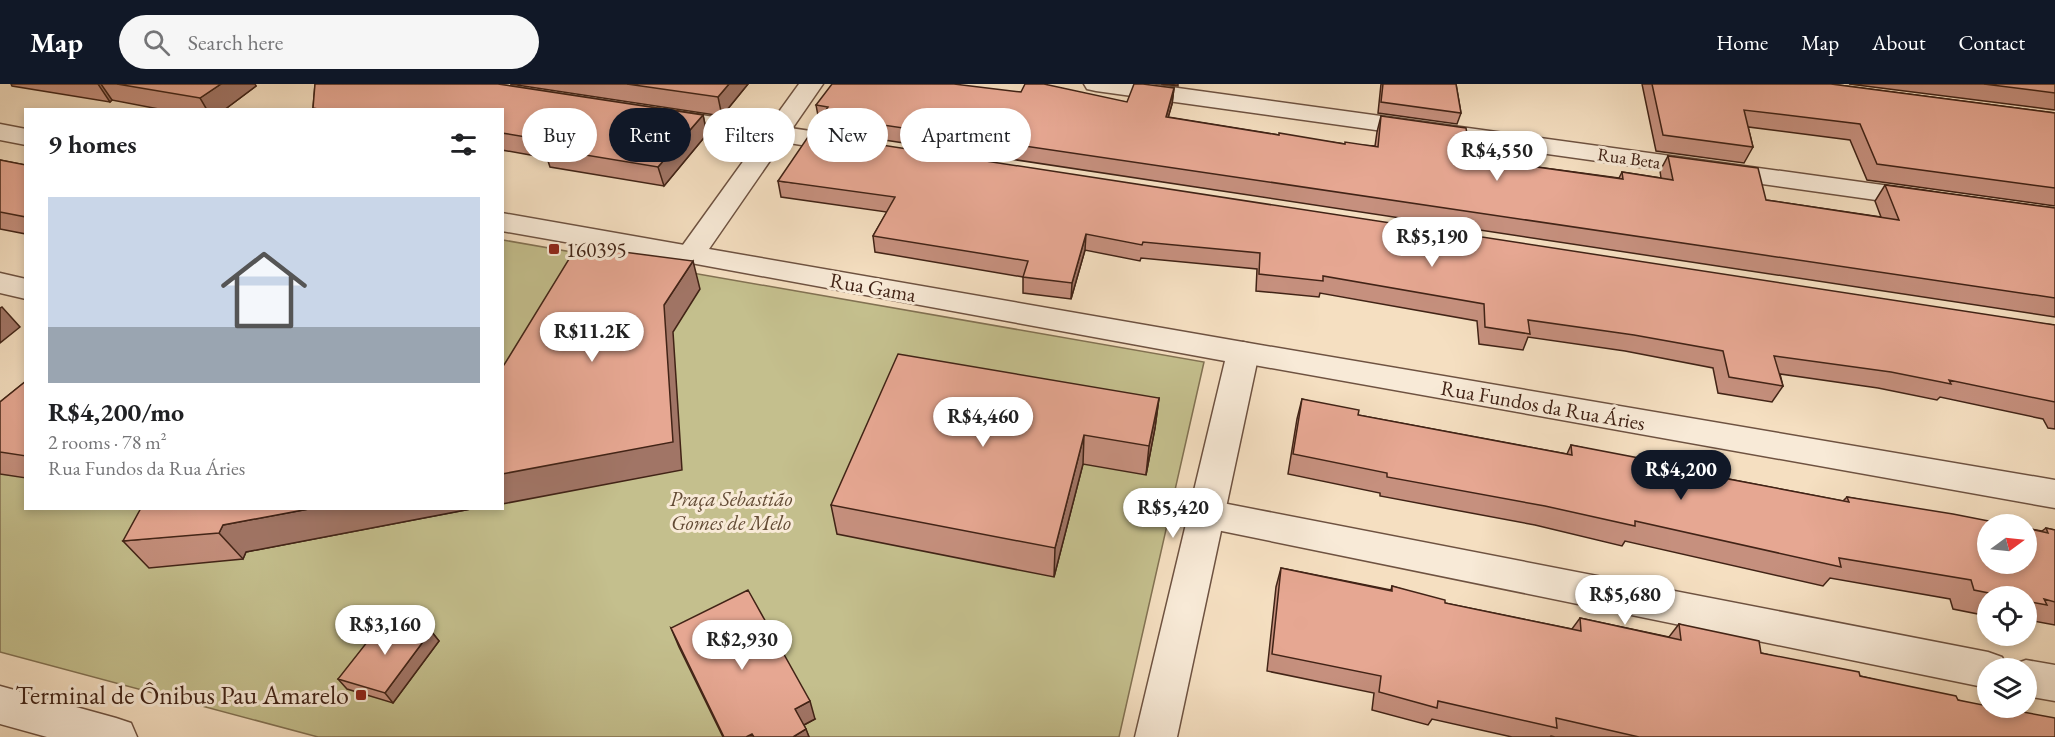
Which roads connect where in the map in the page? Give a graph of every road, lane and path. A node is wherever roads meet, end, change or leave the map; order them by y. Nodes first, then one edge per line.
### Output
1 (812, 84) edge
2 (1096, 84) edge
3 (795, 108) edge
4 (0, 132) edge
5 (24, 137) edge
6 (756, 162) edge
7 (1948, 202) edge
8 (504, 222) edge
9 (690, 255) junction
10 (0, 283) edge
11 (24, 289) edge
12 (1244, 353) junction
13 (2055, 495) edge
14 (1207, 514) junction
15 (1977, 668) edge
16 (2037, 680) edge
17 (2055, 683) edge
18 (0, 705) edge
19 (116, 737) edge
20 (1156, 737) edge

1 - 3 street
2 - 7 street, Rua Beta
4 - 5 street
6 - 9 street
8 - 9 street, Rua Gama
9 - 12 street, Rua Gama
10 - 11 street
12 - 13 street, Rua Fundos da Rua Áries
12 - 14 street
14 - 15 street
14 - 20 street
16 - 17 street
18 - 19 street

